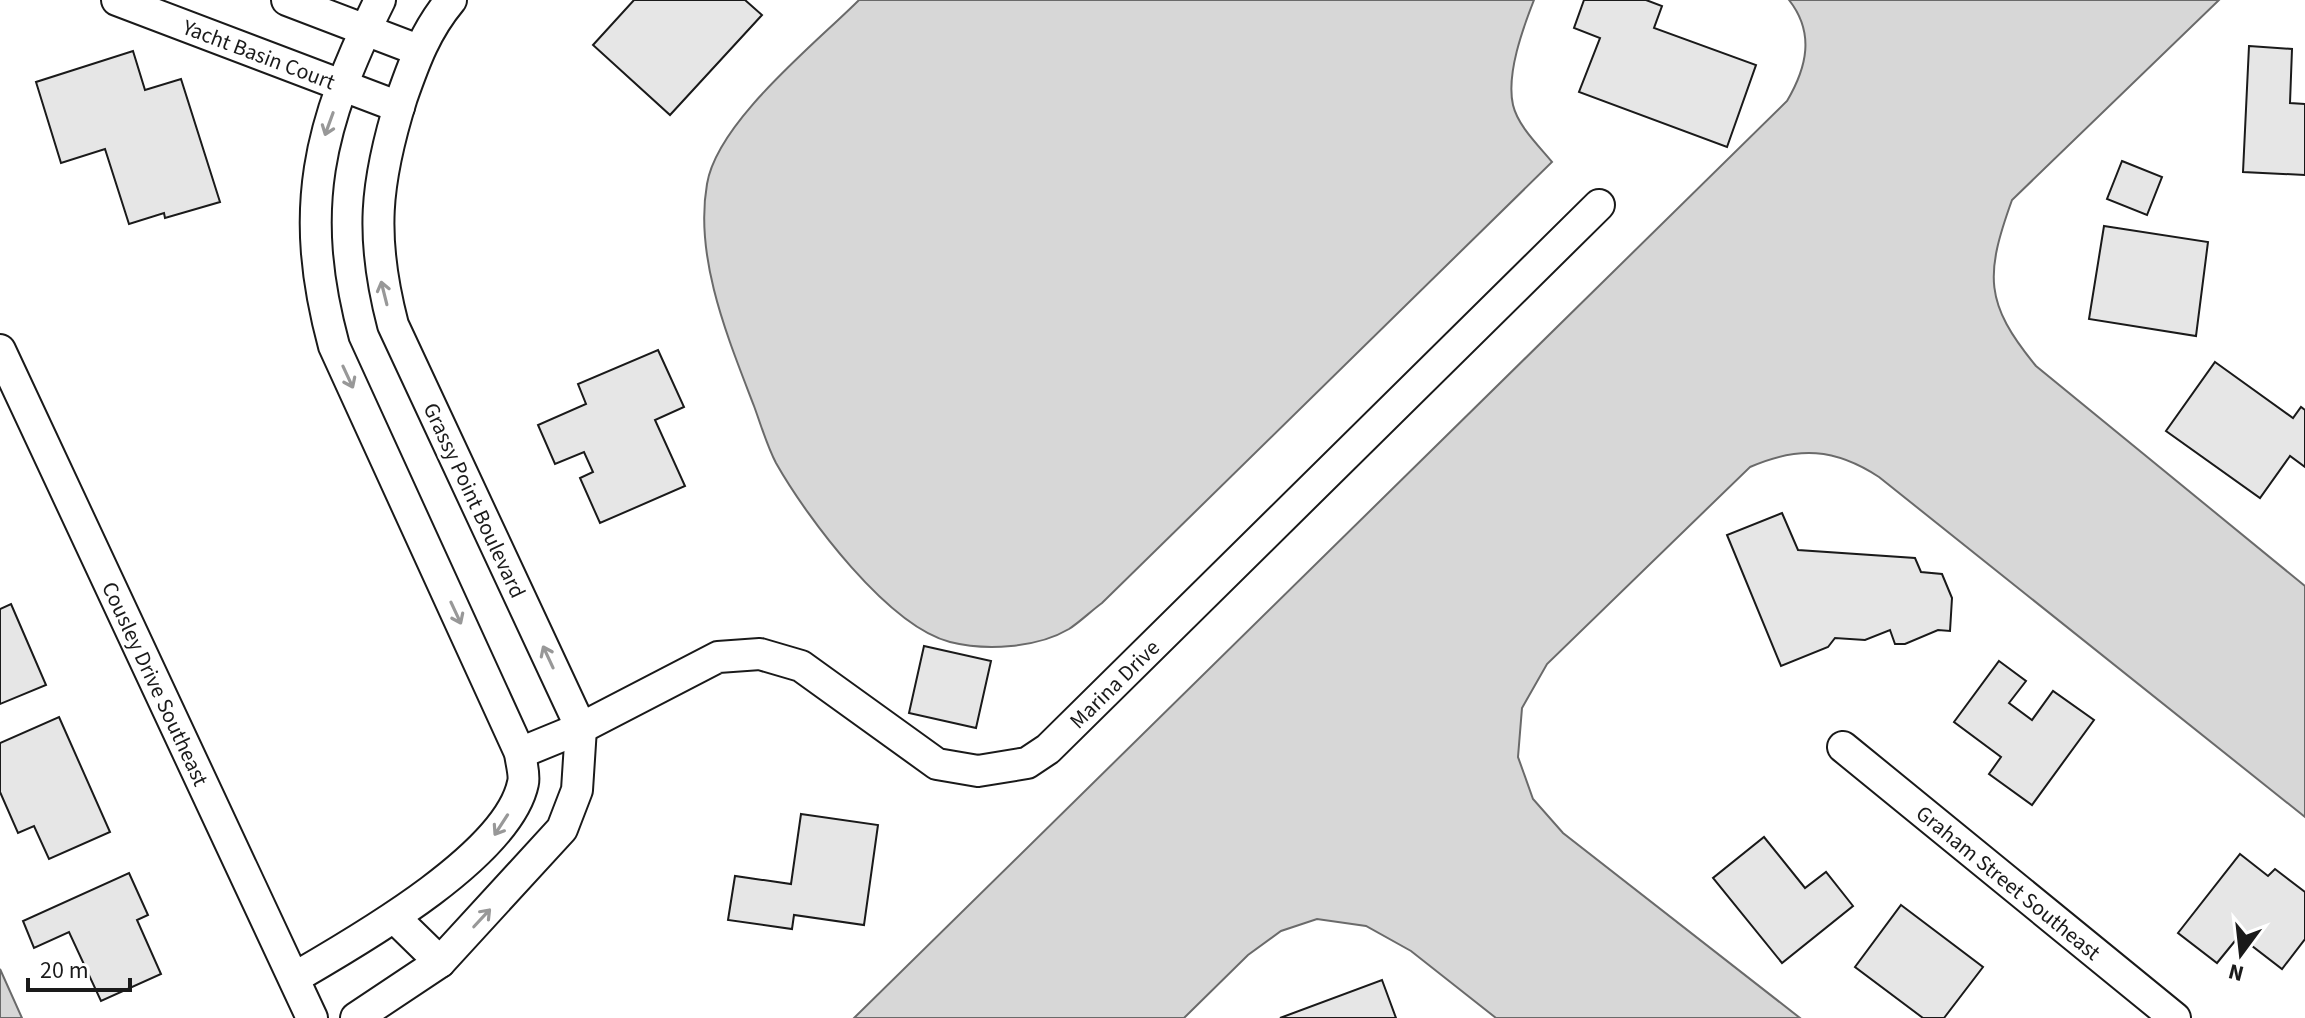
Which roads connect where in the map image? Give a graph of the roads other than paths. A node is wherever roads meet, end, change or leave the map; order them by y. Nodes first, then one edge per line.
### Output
1 (117, 0) edge
2 (287, 0) edge
3 (380, 0) edge
4 (451, 0) edge
5 (365, 30) junction
6 (418, 50) junction
7 (343, 85) junction
8 (399, 107) junction
9 (1599, 205) dead end
10 (0, 350) edge
11 (581, 728) junction
12 (1843, 747) dead end
13 (520, 753) junction
14 (396, 919) junction
15 (440, 962) junction
16 (294, 978) junction
17 (312, 1018) edge
18 (356, 1018) edge
19 (2175, 1018) edge

1 - 7 street, Yacht Basin Court
2 - 5 street
3 - 5 street
4 - 6 street, Grassy Point Boulevard
5 - 6 street
5 - 7 street
6 - 8 street, Grassy Point Boulevard
7 - 8 street, Yacht Basin Court
7 -> 13 street
11 -> 8 street, Grassy Point Boulevard
9 - 11 street, Marina Drive
10 - 16 street, Cousley Drive Southeast
11 - 13 street, Marina Drive
15 -> 11 street, Grassy Point Boulevard
12 - 19 street, Graham Street Southeast
13 -> 14 street
14 - 15 street
14 - 16 street
15 - 18 street, Grassy Point Boulevard
16 - 17 street, Cousley Drive Southeast

